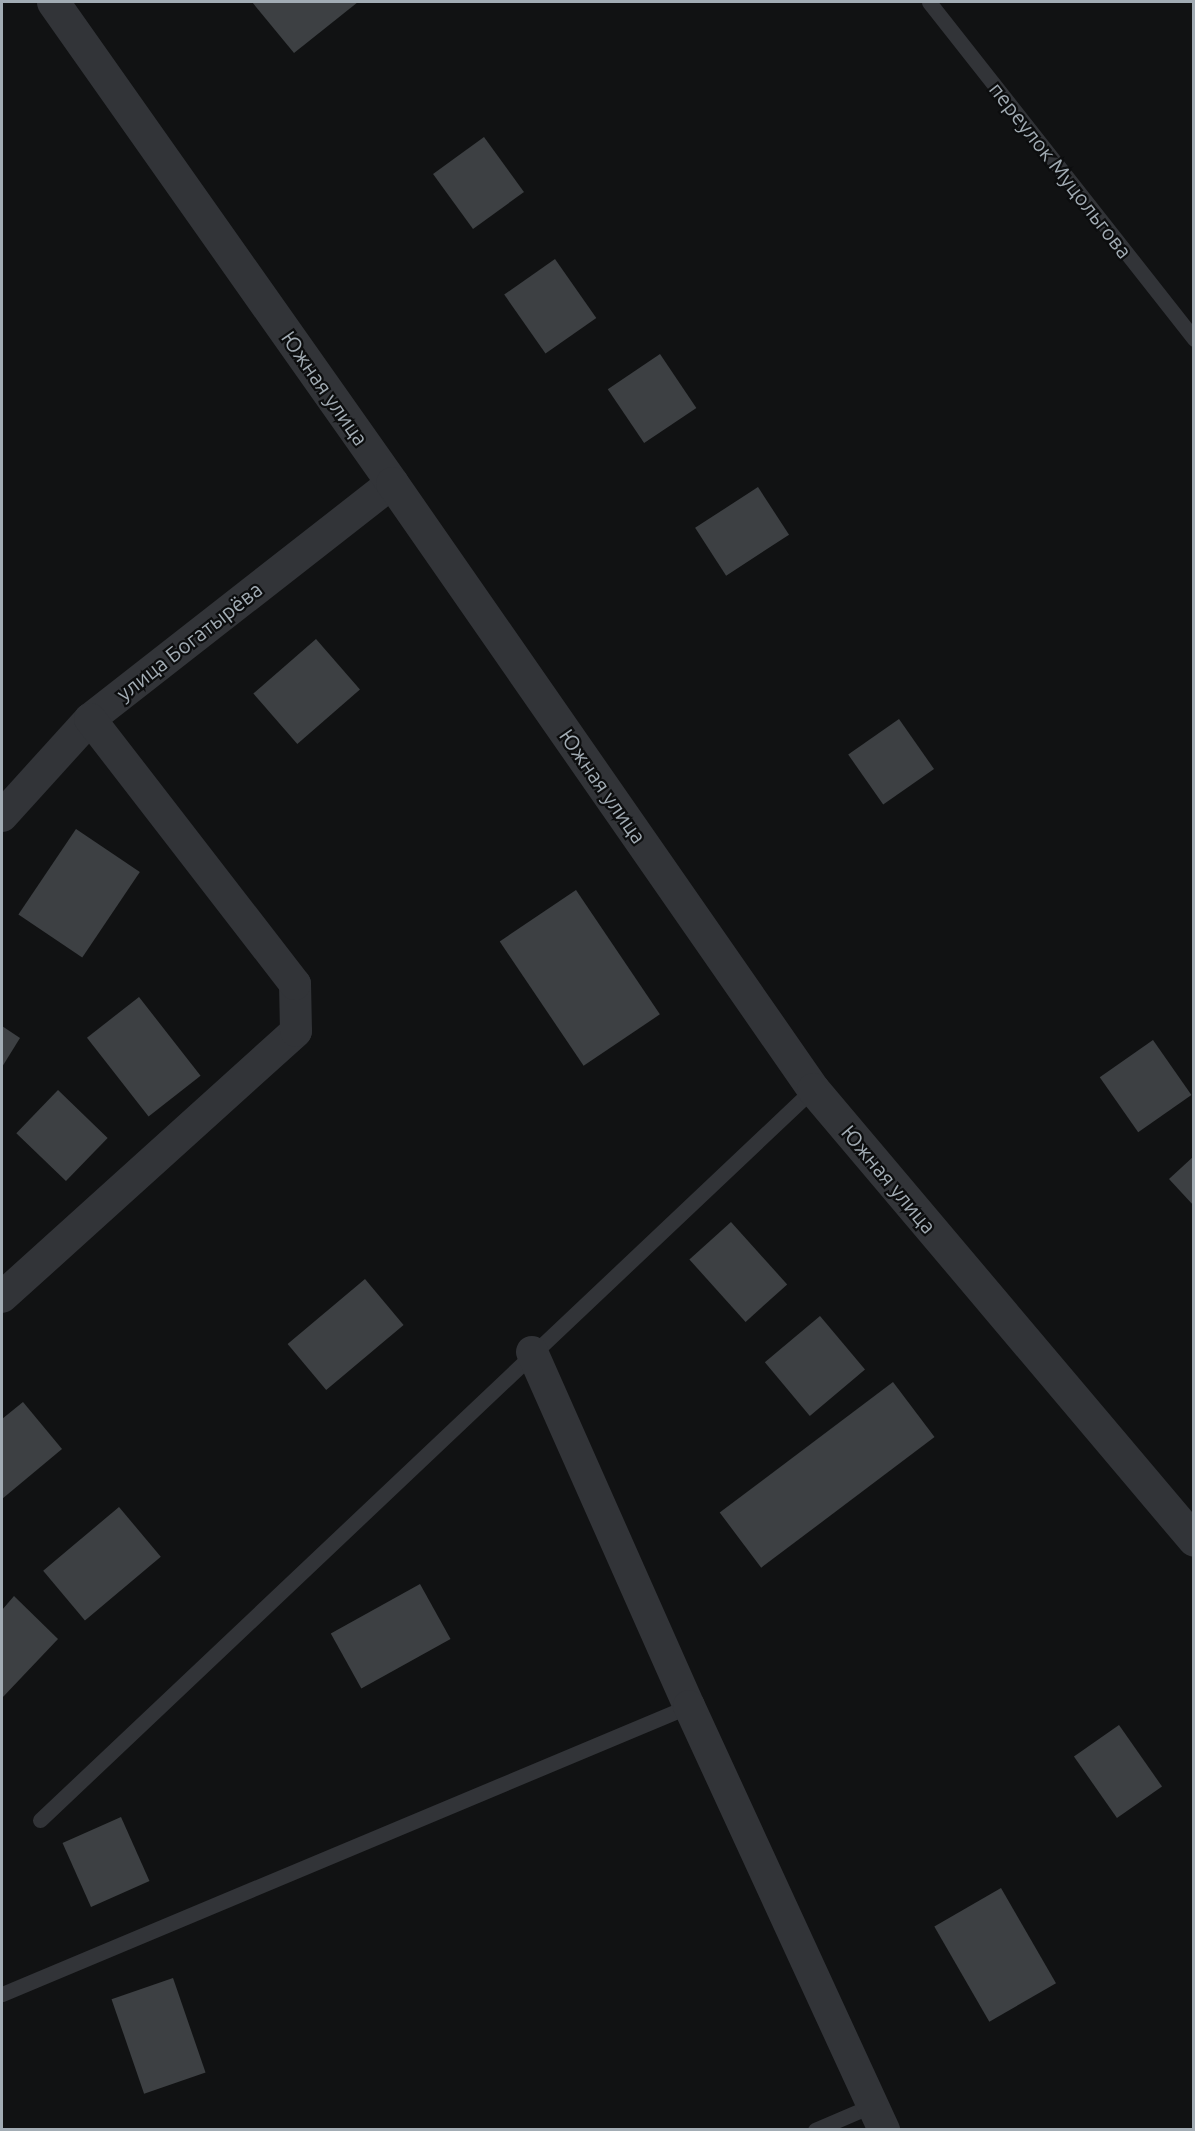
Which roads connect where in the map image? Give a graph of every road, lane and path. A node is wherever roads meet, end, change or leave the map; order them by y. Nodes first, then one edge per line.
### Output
1 (53, 2) edge
2 (929, 2) edge
3 (1194, 339) edge
4 (392, 483) junction
5 (90, 719) junction
6 (2, 816) edge
7 (813, 1089) junction
8 (2, 1297) edge
9 (532, 1352) junction
10 (1194, 1540) edge
11 (689, 1706) junction
12 (40, 1820) dead end
13 (2, 1994) edge
14 (879, 2117) edge
15 (815, 2130) edge

1 - 4 street, Южная улица
2 - 3 lane, переулок Муцольгова
4 - 5 street, улица Богатырёва
4 - 7 street, Южная улица
5 - 6 street, улица Богатырёва
5 - 8 street
7 - 9 lane
7 - 10 street, Южная улица
9 - 11 street
9 - 12 lane
11 - 13 lane
11 - 14 street
14 - 15 lane

